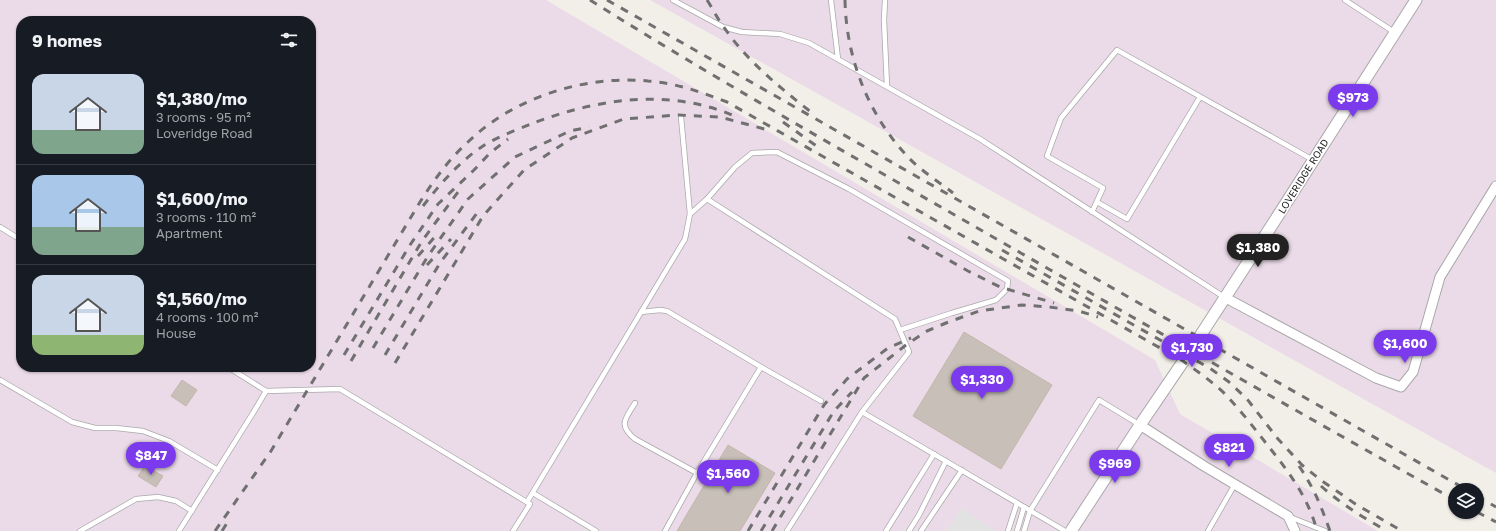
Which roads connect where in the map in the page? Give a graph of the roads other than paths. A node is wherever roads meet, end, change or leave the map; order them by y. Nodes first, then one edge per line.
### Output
1 (673, 0) edge
2 (831, 0) edge
3 (885, 0) edge
4 (1345, 0) edge
5 (1416, 0) edge
6 (1395, 33) junction
7 (838, 59) junction
8 (887, 86) junction
9 (1200, 97) junction
10 (681, 117) dead end
11 (1314, 160) junction
12 (1496, 186) edge
13 (707, 199) junction
14 (1097, 202) junction
15 (1092, 212) junction
16 (690, 214) junction
17 (0, 227) edge
18 (16, 237) edge
19 (1224, 297) junction
20 (641, 312) junction
21 (900, 330) junction
22 (761, 366) junction
23 (236, 372) edge
24 (0, 380) edge
25 (266, 390) junction
26 (821, 401) dead end
27 (635, 403) dead end
28 (862, 412) junction
29 (1140, 424) junction
30 (934, 454) junction
31 (946, 461) junction
32 (218, 470) junction
33 (962, 470) junction
34 (697, 473) junction
35 (1235, 484) junction
36 (533, 493) junction
37 (527, 502) junction
38 (1017, 503) junction
39 (1024, 507) junction
40 (192, 511) junction
41 (1030, 511) junction
42 (1288, 516) junction
43 (80, 531) edge
44 (179, 531) edge
45 (514, 531) edge
46 (596, 531) edge
47 (665, 531) edge
48 (787, 531) edge
49 (886, 531) edge
50 (909, 531) edge
51 (921, 531) edge
52 (1008, 531) edge
53 (1017, 531) edge
54 (1024, 531) edge
55 (1065, 531) edge
56 (1071, 531) edge
57 (1208, 531) edge
58 (1295, 531) edge
59 (1326, 531) edge

1 - 7 lane
2 - 7 lane
3 - 8 lane
4 - 6 lane
5 - 6 street, LOVERIDGE ROAD
6 - 11 street, LOVERIDGE ROAD
7 - 8 lane
8 - 15 lane
9 - 11 lane
9 - 14 lane
9 - 14 lane
10 - 16 lane
11 - 19 street, LOVERIDGE ROAD
12 - 19 street
13 - 16 lane
13 - 21 lane
13 - 21 lane
14 - 15 lane
15 - 19 lane
16 - 20 lane
17 - 18 lane
19 - 29 street, LOVERIDGE ROAD
20 - 22 lane
20 - 36 lane
21 - 28 lane
22 - 26 lane
22 - 34 lane
23 - 25 lane
24 - 32 lane
25 - 32 lane
25 - 37 lane
27 - 34 lane
28 - 30 lane
28 - 48 lane
29 - 35 street
29 - 41 lane
29 - 56 street, LOVERIDGE ROAD
30 - 31 lane
30 - 49 lane
31 - 33 lane
31 - 50 lane
32 - 40 lane
33 - 38 lane
33 - 51 lane
34 - 47 lane
35 - 42 street
35 - 57 lane
36 - 37 lane
36 - 46 lane
37 - 45 lane
38 - 39 lane
38 - 52 lane
39 - 41 lane
39 - 53 lane
40 - 43 lane
40 - 44 lane
41 - 54 lane
41 - 55 lane
42 - 58 street
42 - 59 lane

